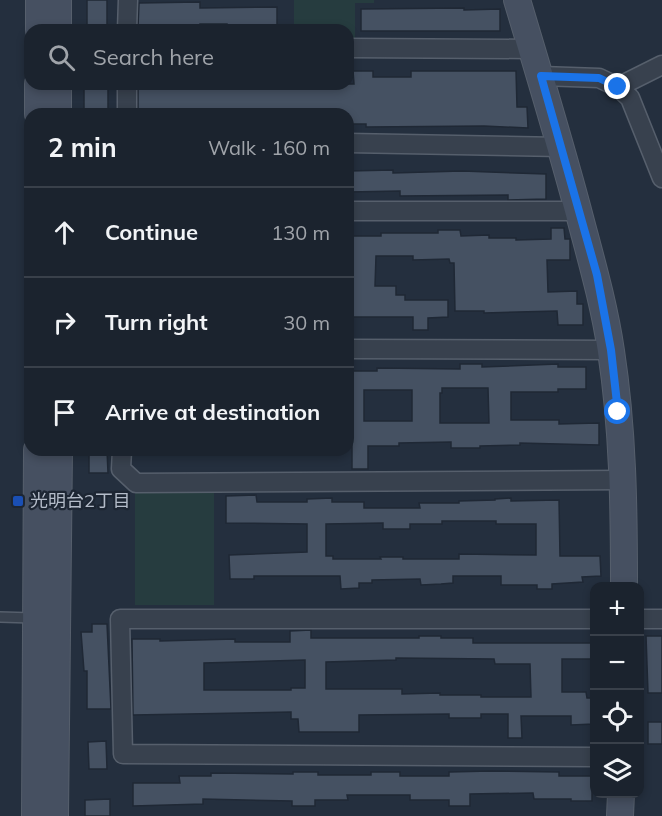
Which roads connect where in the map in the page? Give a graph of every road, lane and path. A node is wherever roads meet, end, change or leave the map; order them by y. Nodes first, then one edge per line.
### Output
1 (39, 0) edge
2 (58, 0) edge
3 (128, 0) edge
4 (518, 0) edge
5 (39, 24) edge
6 (58, 24) edge
7 (127, 24) edge
8 (354, 48) edge
9 (532, 49) junction
10 (662, 65) edge
11 (541, 76) junction
12 (618, 87) junction
13 (38, 90) edge
14 (58, 90) edge
15 (127, 90) edge
16 (38, 108) edge
17 (58, 108) edge
18 (127, 108) edge
19 (354, 143) edge
20 (562, 147) junction
21 (662, 178) edge
22 (354, 211) edge
23 (578, 211) junction
24 (354, 349) edge
25 (611, 350) junction
26 (37, 456) edge
27 (59, 456) edge
28 (122, 456) edge
29 (623, 480) junction
30 (624, 582) edge
31 (0, 616) edge
32 (36, 618) junction
33 (590, 619) edge
34 (644, 619) edge
35 (662, 619) edge
36 (590, 757) edge
37 (621, 798) edge
38 (35, 816) edge
39 (55, 816) edge
40 (620, 816) edge

1 - 5 street
2 - 6 street
3 - 7 street
4 - 9 street
8 - 9 street
9 - 11 street
10 - 12 street
11 - 12 street
11 - 20 street
12 - 21 street
13 - 16 street
14 - 17 street
15 - 18 street
19 - 20 street
20 - 23 street
22 - 23 street
23 - 25 street
24 - 25 street
25 - 29 street
26 - 32 street
27 - 39 street
28 - 29 street
29 - 30 street
31 - 32 lane
32 - 38 street
33 - 36 street
34 - 35 street
37 - 40 street

